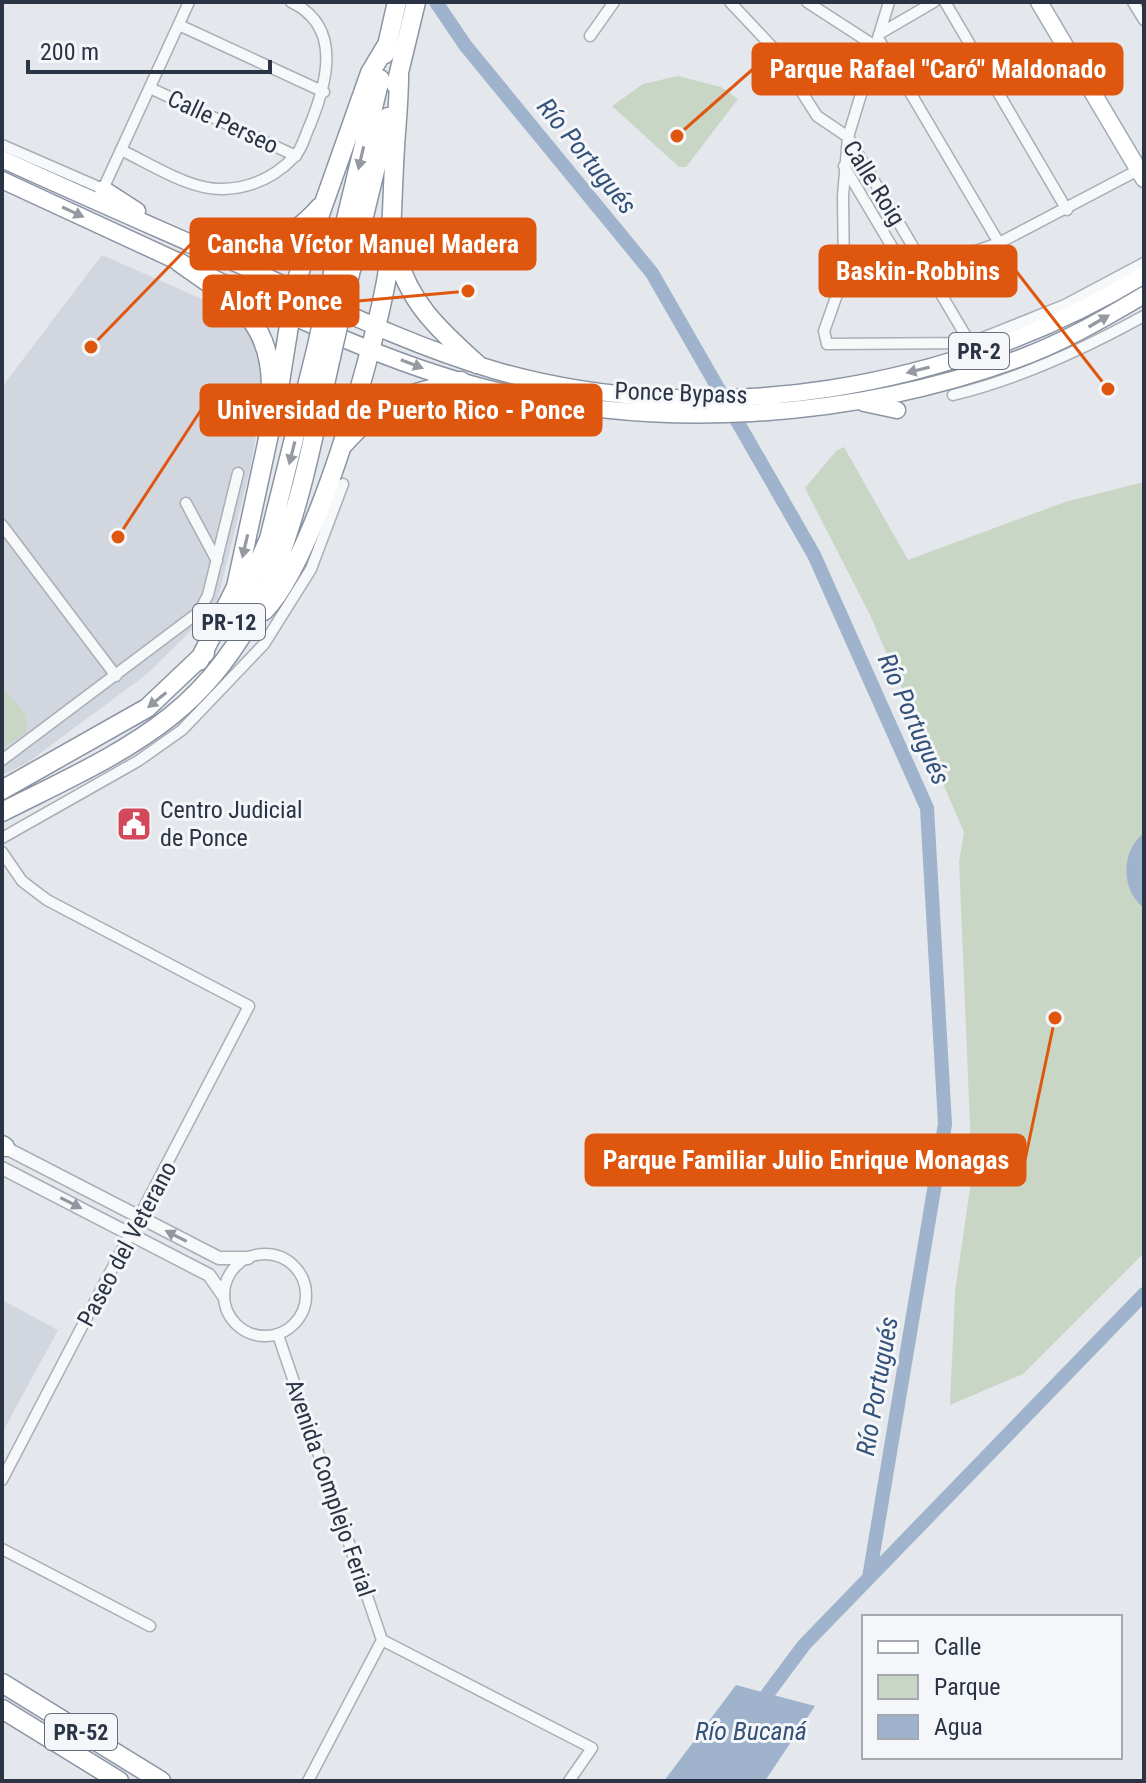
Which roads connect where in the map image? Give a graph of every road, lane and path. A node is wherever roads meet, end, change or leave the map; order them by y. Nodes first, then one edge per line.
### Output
1 (189, 2) edge
2 (291, 2) edge
3 (397, 2) edge
4 (416, 2) edge
5 (614, 2) edge
6 (730, 2) edge
7 (807, 2) edge
8 (829, 2) edge
9 (889, 2) edge
10 (934, 2) edge
11 (945, 2) edge
12 (1039, 2) edge
13 (1133, 2) edge
14 (821, 13) junction
15 (1144, 20) edge
16 (179, 25) junction
17 (590, 36) dead end
18 (878, 39) junction
19 (375, 78) junction
20 (150, 88) junction
21 (324, 92) junction
22 (396, 100) junction
23 (848, 137) junction
24 (2, 145) edge
25 (121, 150) junction
26 (296, 156) junction
27 (2, 159) edge
28 (844, 166) junction
29 (1142, 172) edge
30 (2, 180) edge
31 (103, 189) junction
32 (327, 198) junction
33 (1067, 210) junction
34 (391, 222) junction
35 (156, 228) junction
36 (999, 243) junction
37 (191, 244) junction
38 (179, 262) junction
39 (1144, 263) edge
40 (904, 267) dead end
41 (927, 268) junction
42 (341, 275) junction
43 (1144, 275) edge
44 (295, 290) junction
45 (1144, 295) edge
46 (291, 314) junction
47 (1144, 316) edge
48 (375, 328) junction
49 (970, 343) junction
50 (1065, 347) junction
51 (369, 348) junction
52 (324, 354) junction
53 (477, 364) junction
54 (461, 381) junction
55 (953, 395) dead end
56 (854, 401) junction
57 (897, 410) dead end
58 (269, 437) junction
59 (338, 450) junction
60 (238, 473) dead end
61 (343, 484) dead end
62 (186, 503) dead end
63 (2, 525) edge
64 (217, 561) junction
65 (246, 629) junction
66 (199, 661) junction
67 (116, 676) junction
68 (2, 760) edge
69 (69, 778) junction
70 (2, 790) edge
71 (2, 812) edge
72 (2, 826) edge
73 (2, 838) edge
74 (2, 852) edge
75 (3, 1146) edge
76 (2, 1168) edge
77 (141, 1218) junction
78 (132, 1235) junction
79 (248, 1258) junction
80 (223, 1295) junction
81 (278, 1335) junction
82 (2, 1480) edge
83 (2, 1549) edge
84 (150, 1626) dead end
85 (382, 1640) junction
86 (2, 1683) edge
87 (2, 1709) edge
88 (119, 1781) edge
89 (161, 1781) edge
90 (308, 1781) edge
91 (569, 1781) edge

1 - 16 street
2 - 21 street
3 - 19 highway
4 - 22 highway
5 - 17 street
6 - 23 street, Calle Roig
7 - 14 street
8 - 14 street
9 - 18 street
10 - 18 street
11 - 33 street
12 - 29 main road
13 - 15 street
14 - 18 street
16 - 20 street
16 - 21 street
18 - 23 street
18 - 36 street
19 - 32 highway
19 -> 42 highway, PR-12
20 - 25 street
20 - 26 street, Calle Perseo
21 - 26 street
22 - 34 highway
22 - 42 highway, PR-12
23 - 28 street
23 - 41 street, Calle Roig
24 - 31 street
25 - 26 street
25 - 31 street
27 - 35 main road, Ponce Bypass / PR-2
28 - 40 street
28 - 49 street
29 - 33 street
30 -> 38 main road, Ponce Bypass / PR-2
31 - 35 main road
32 - 37 highway
32 - 44 highway
33 - 36 street
34 - 48 highway
34 - 53 highway
35 - 37 main road, Ponce Bypass / PR-2
36 - 41 street
37 - 44 main road, Ponce Bypass / PR-2
38 - 46 main road, Ponce Bypass / PR-2
38 - 58 highway
39 - 49 street
41 - 49 street, Calle Roig
42 - 52 highway, PR-12, bridge
43 -> 53 main road, Ponce Bypass / PR-2
44 - 46 highway
44 - 48 main road, Ponce Bypass / PR-2
50 -> 45 main road, Ponce Bypass / PR-2
46 - 51 main road, Ponce Bypass / PR-2
46 - 58 highway
47 - 50 street
48 - 51 highway
48 - 53 main road, Ponce Bypass / PR-2
50 - 55 street
50 - 56 main road, Ponce Bypass / PR-2
51 -> 54 main road, Ponce Bypass / PR-2
51 - 59 highway
52 - 65 highway, PR-12
52 -> 66 highway, PR-12
54 - 56 main road, Ponce Bypass / PR-2
54 - 59 highway
56 - 57 main road
58 -> 66 highway
59 - 65 highway
60 - 64 street
61 - 73 street
62 - 64 street
63 - 67 street
64 - 67 street
65 - 69 highway, PR-12
66 -> 70 highway, PR-12
67 - 68 street
69 - 71 highway, PR-12
69 - 72 highway
74 - 77 street, Paseo del Veterano
75 - 77 street
76 -> 78 street
77 - 78 street, Paseo del Veterano
79 -> 77 street
78 - 80 street
78 - 82 street, Paseo del Veterano
79 - 80 street
79 - 81 street
80 - 81 street
81 - 85 street, Avenida Complejo Ferial
83 - 84 street
85 - 90 street
85 - 91 street
86 - 89 highway, PR-52
87 - 88 highway, PR-52

